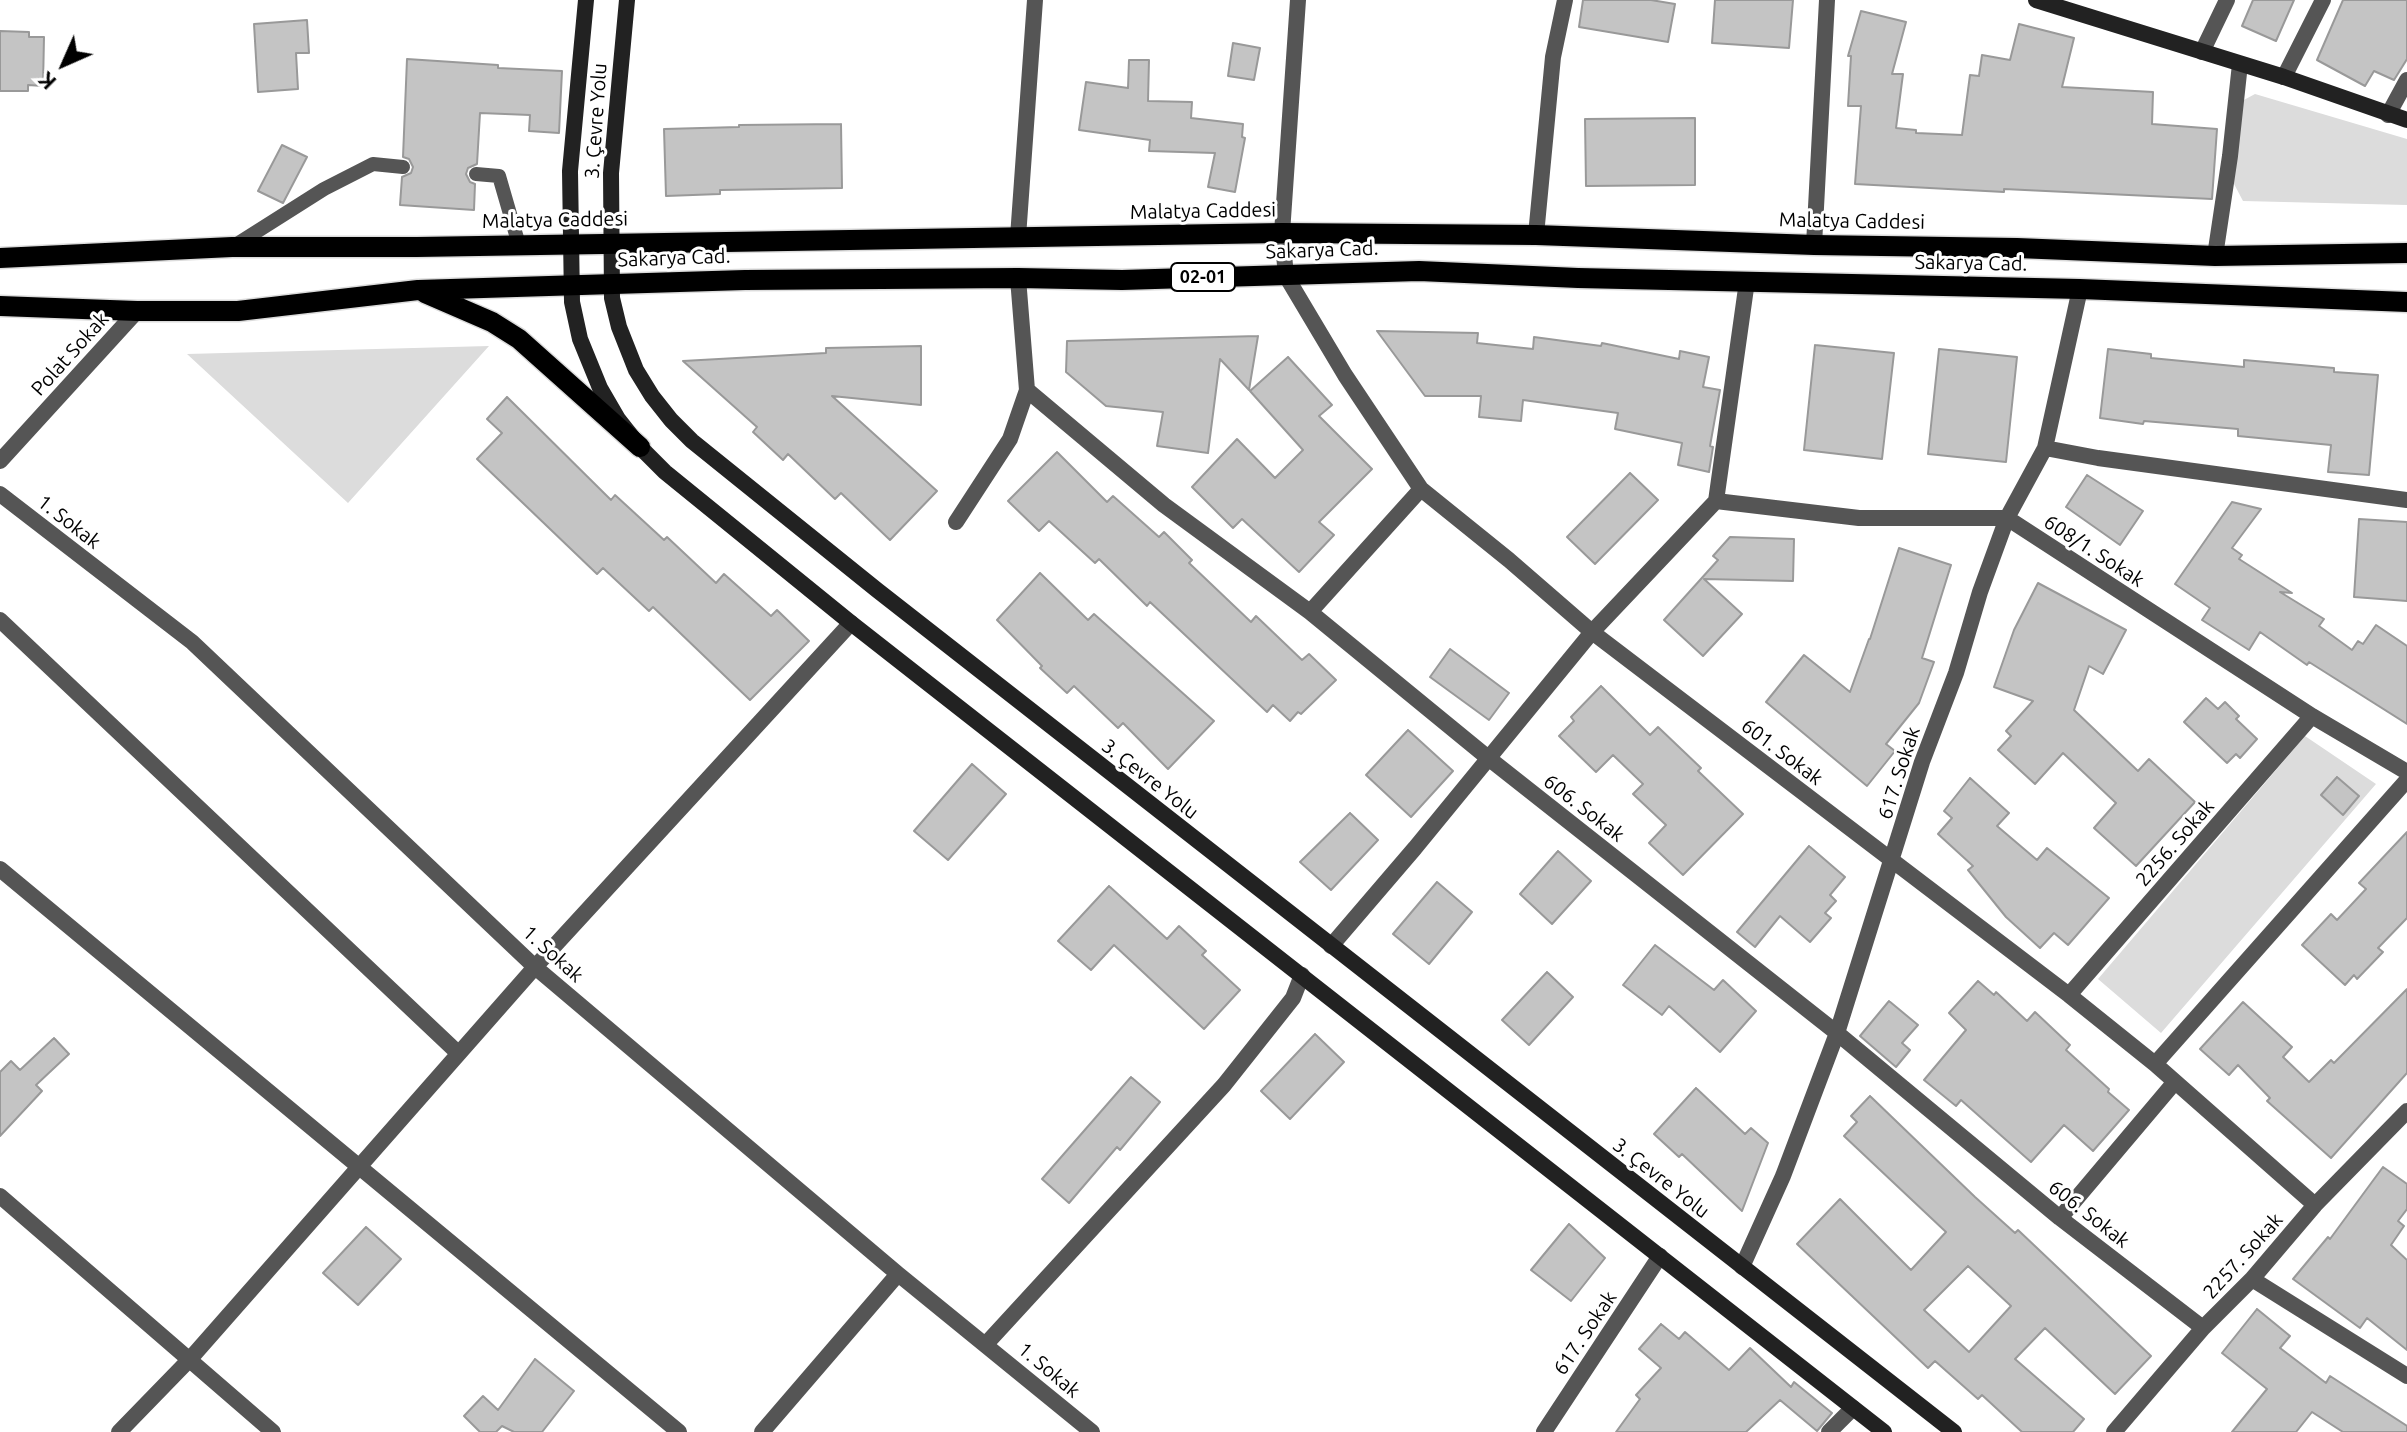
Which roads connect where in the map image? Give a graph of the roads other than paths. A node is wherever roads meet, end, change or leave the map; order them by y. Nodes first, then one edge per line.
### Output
1 (586, 0) edge
2 (627, 0) edge
3 (1035, 0) edge
4 (1298, 0) edge
5 (1565, 0) edge
6 (1827, 0) edge
7 (2036, 0) edge
8 (2227, 0) edge
9 (2323, 0) edge
10 (2202, 52) junction
11 (2240, 64) junction
12 (2284, 77) junction
13 (2407, 80) edge
14 (2388, 115) junction
15 (2407, 120) edge
16 (403, 167) dead end
17 (476, 174) dead end
18 (1282, 233) junction
19 (1536, 235) junction
20 (1018, 237) junction
21 (612, 243) junction
22 (571, 244) junction
23 (519, 245) junction
24 (1814, 245) junction
25 (232, 247) junction
26 (2407, 253) edge
27 (2215, 256) junction
28 (0, 258) edge
29 (1286, 276) junction
30 (1018, 278) junction
31 (1747, 281) junction
32 (612, 284) junction
33 (572, 285) junction
34 (2080, 289) junction
35 (418, 290) junction
36 (2407, 302) edge
37 (0, 306) edge
38 (137, 311) junction
39 (1027, 390) junction
40 (640, 447) junction
41 (2045, 448) junction
42 (0, 461) edge
43 (1421, 489) junction
44 (0, 494) edge
45 (2407, 500) edge
46 (1716, 501) junction
47 (2007, 518) junction
48 (956, 522) dead end
49 (1310, 612) junction
50 (0, 620) edge
51 (851, 623) junction
52 (1592, 632) junction
53 (2312, 716) junction
54 (1487, 757) junction
55 (2407, 772) edge
56 (2407, 780) edge
57 (1892, 862) junction
58 (0, 869) edge
59 (1331, 946) junction
60 (535, 967) junction
61 (1302, 975) junction
62 (2069, 995) junction
63 (1837, 1033) junction
64 (458, 1053) junction
65 (2155, 1064) junction
66 (2174, 1083) junction
67 (2405, 1117) edge
68 (358, 1166) junction
69 (0, 1196) edge
70 (2315, 1205) junction
71 (2060, 1218) junction
72 (1660, 1256) junction
73 (1742, 1267) junction
74 (898, 1274) junction
75 (2252, 1279) junction
76 (2203, 1328) junction
77 (986, 1344) junction
78 (190, 1359) junction
79 (2407, 1376) edge
80 (1853, 1408) junction
81 (119, 1432) edge
82 (273, 1432) edge
83 (679, 1432) edge
84 (762, 1432) edge
85 (1092, 1432) edge
86 (1544, 1432) edge
87 (1829, 1432) edge
88 (1884, 1432) edge
89 (1954, 1432) edge
90 (2114, 1432) edge

1 - 22 main road, 3. Çevre Yolu
2 - 21 main road, 3. Çevre Yolu
3 - 20 street
4 - 18 street
5 - 19 street
6 - 24 street
7 - 10 main road
8 - 10 street
9 - 12 street
10 - 11 main road
11 - 12 main road
11 - 27 street
12 - 14 main road
13 - 14 street
14 - 15 main road
16 - 25 lane
17 - 23 lane
18 - 19 main road, Malatya Caddesi
18 - 20 main road, Malatya Caddesi
18 - 29 street
19 - 24 main road, Malatya Caddesi
20 - 21 main road, Malatya Caddesi
21 - 22 main road, Malatya Caddesi
21 - 32 main road, 3. Çevre Yolu
22 - 23 main road, Malatya Caddesi
22 - 33 main road, 3. Çevre Yolu
23 - 25 main road, Malatya Caddesi
24 - 27 main road, Malatya Caddesi
25 - 28 main road, Malatya Caddesi
26 - 27 main road, Malatya Caddesi
29 - 30 main road, Sakarya Cad. / 02-01
29 - 31 main road, Sakarya Cad. / 02-01
29 - 43 street, 601. Sokak
30 - 32 main road, Sakarya Cad. / 02-01
30 - 39 street
31 - 34 main road, Sakarya Cad. / 02-01
31 - 46 street
32 - 33 main road, Sakarya Cad. / 02-01
32 - 59 main road, 3. Çevre Yolu
33 - 35 main road, Sakarya Cad. / 02-01
33 - 40 main road, 3. Çevre Yolu
34 - 36 main road, Sakarya Cad. / 02-01
34 - 41 street, 617. Sokak
35 - 38 main road, Sakarya Cad. / 02-01
35 - 40 main road
37 - 38 main road, Sakarya Cad. / 02-01
38 - 42 street, Polat Sokak
39 - 48 street
39 - 49 street, 606. Sokak
40 - 51 main road, 3. Çevre Yolu
41 - 45 street
41 - 47 street, 617. Sokak
43 - 49 street
43 - 52 street, 601. Sokak
44 - 60 street, 1. Sokak
46 - 47 street
46 - 52 street
47 - 53 street, 608/1. Sokak
47 - 57 street, 617. Sokak
49 - 54 street, 606. Sokak
50 - 64 street
51 - 60 street
51 - 61 main road, 3. Çevre Yolu
52 - 54 street
52 - 57 street, 601. Sokak
53 - 55 street, 608/1. Sokak
53 - 62 street, 2256. Sokak
54 - 59 street
54 - 63 street, 606. Sokak
56 - 65 street
57 - 62 street, 601. Sokak
57 - 63 street, 617. Sokak
58 - 68 street
59 - 73 main road, 3. Çevre Yolu
60 - 64 street
60 - 74 street, 1. Sokak
61 - 72 main road, 3. Çevre Yolu
61 - 77 street
62 - 65 street, 601. Sokak
63 - 71 street, 606. Sokak
63 - 73 street, 617. Sokak
64 - 68 street
65 - 66 street, 601. Sokak
66 - 70 street, 601. Sokak
66 - 71 street
67 - 70 street, 2257. Sokak
68 - 78 street
68 - 83 street
69 - 78 street
70 - 75 street, 2257. Sokak
71 - 76 street, 606. Sokak
72 - 80 main road, 3. Çevre Yolu
72 - 86 street, 617. Sokak
73 - 89 main road, 3. Çevre Yolu
74 - 77 street, 1. Sokak
74 - 84 street
75 - 76 street, 2257. Sokak
75 - 79 street
76 - 90 street, 2257. Sokak
77 - 85 street, 1. Sokak
78 - 81 street
78 - 82 street
80 - 87 street
80 - 88 main road, 3. Çevre Yolu

